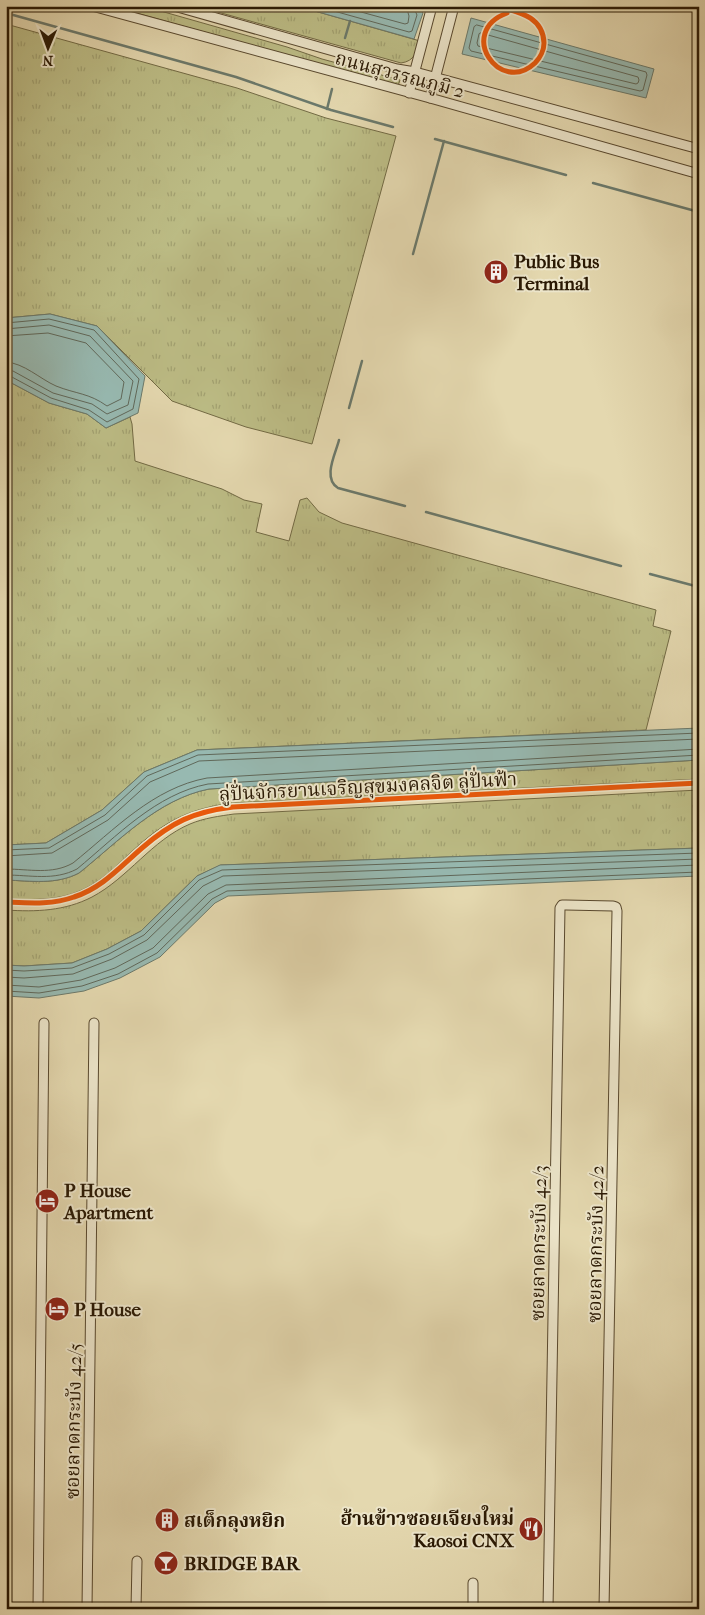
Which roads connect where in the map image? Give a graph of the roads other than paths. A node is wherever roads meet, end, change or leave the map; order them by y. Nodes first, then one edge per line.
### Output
1 (92, 6) edge
2 (174, 6) edge
3 (432, 6) edge
4 (454, 6) edge
5 (414, 72) junction
6 (436, 78) junction
7 (409, 93) junction
8 (430, 98) junction
9 (699, 149) edge
10 (699, 174) edge
11 (590, 906) joint
12 (44, 1023) dead end
13 (94, 1023) dead end
14 (137, 1561) dead end
15 (473, 1583) dead end
16 (38, 1609) edge
17 (87, 1609) edge
18 (136, 1609) edge
19 (473, 1609) edge
20 (548, 1609) edge
21 (604, 1609) edge

1 - 7 street, ถนนสุวรรณภูมิ 2
2 - 5 street, ถนนสุวรรณภูมิ 2
3 - 5 street
4 - 6 street
5 - 6 street, ถนนสุวรรณภูมิ 2
5 - 7 street
6 - 8 street
6 - 9 street, ถนนสุวรรณภูมิ 2
7 - 8 street, ถนนสุวรรณภูมิ 2
8 - 10 street, ถนนสุวรรณภูมิ 2
11 - 20 street, ซอยลาดกระบัง 42/3
11 - 21 street, ซอยลาดกระบัง 42/2
12 - 16 street
13 - 17 street, ซอยลาดกระบัง 42/5
14 - 18 street
15 - 19 street

